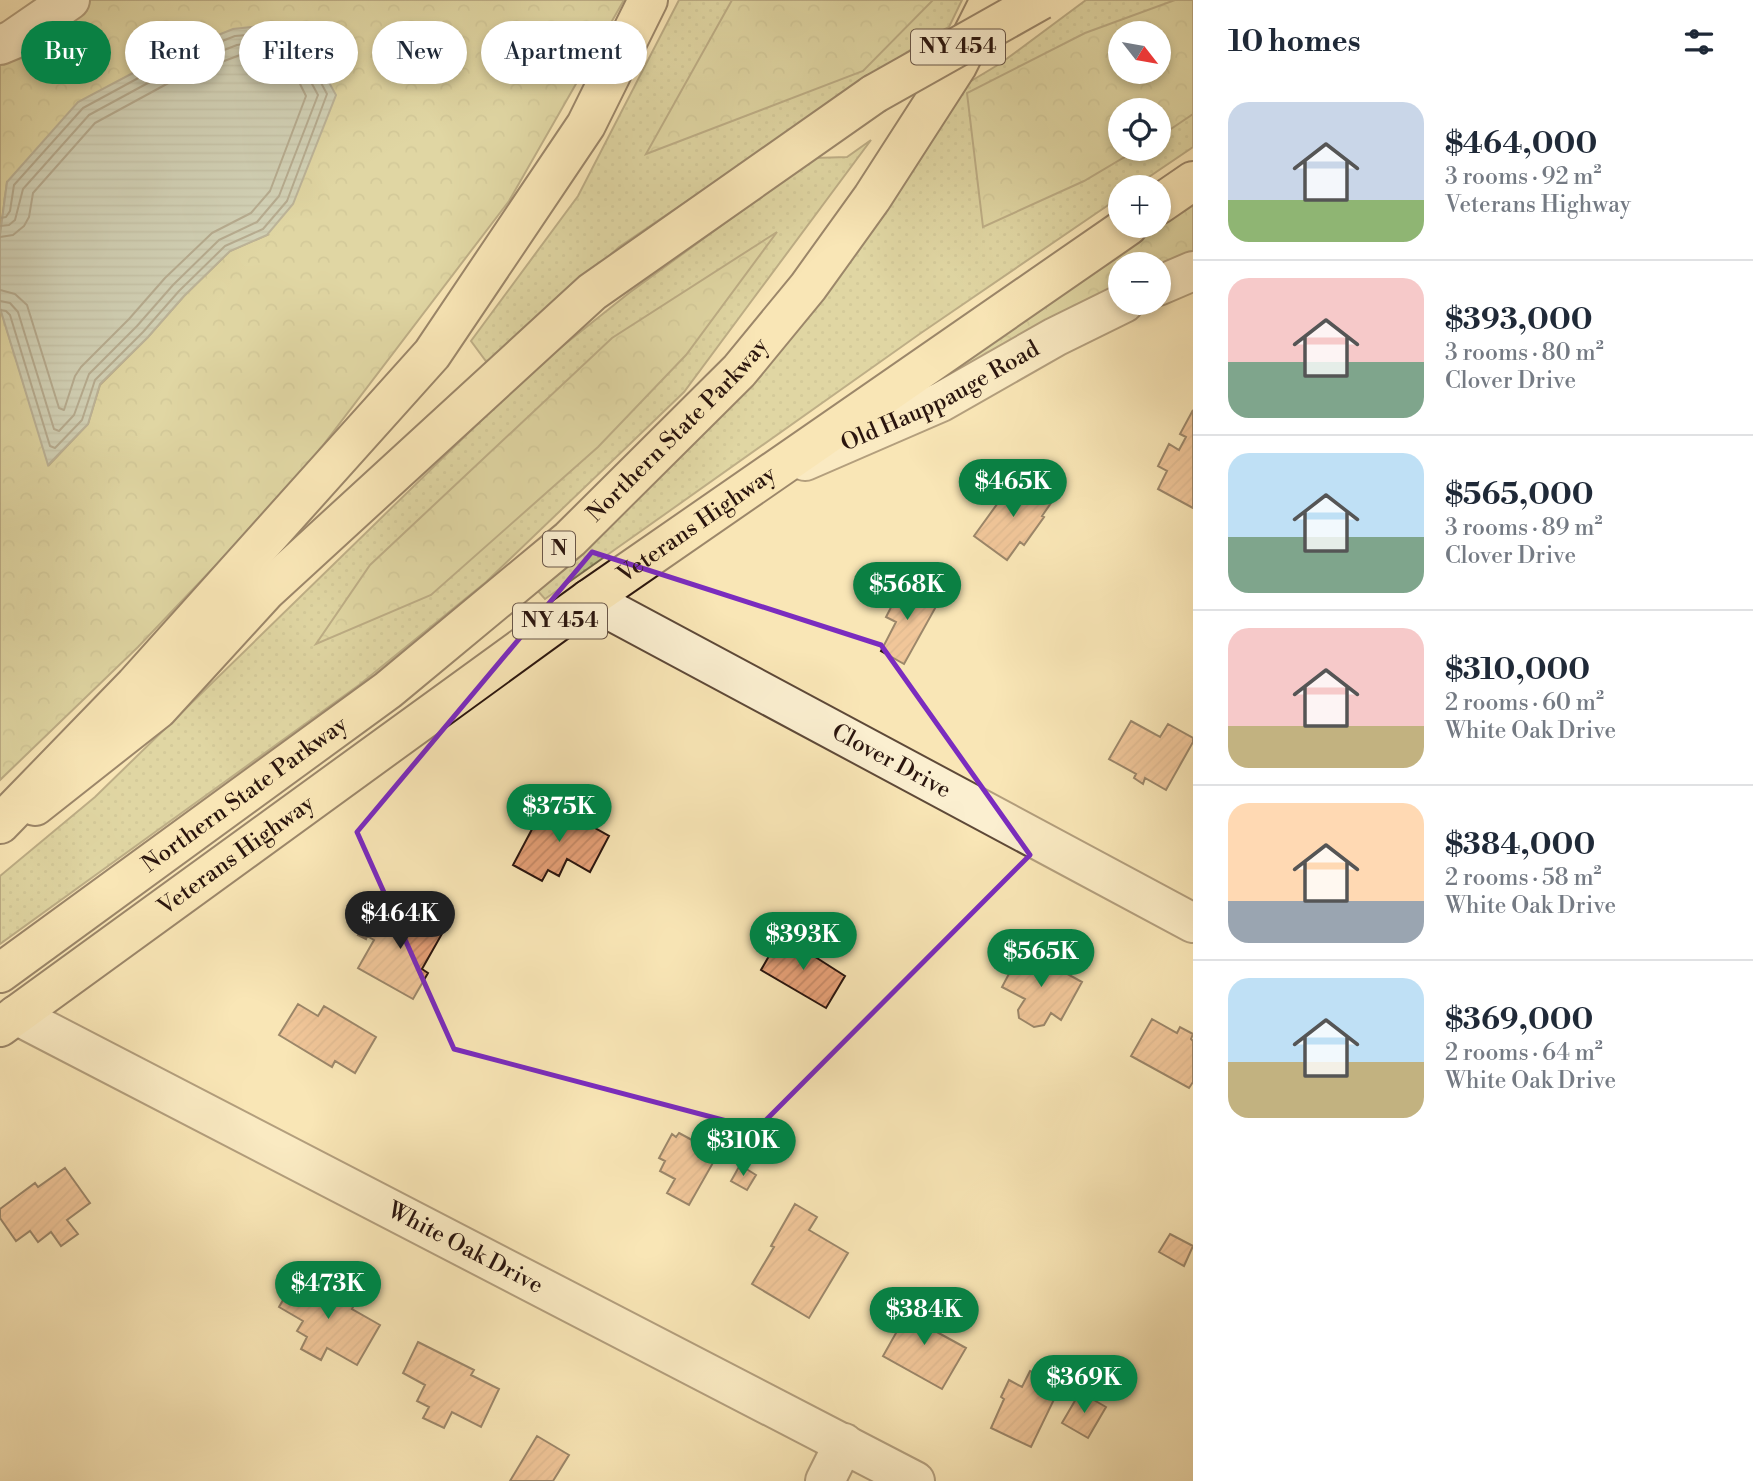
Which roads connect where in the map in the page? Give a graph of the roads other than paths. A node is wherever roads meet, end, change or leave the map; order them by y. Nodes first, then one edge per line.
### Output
1 (70, 0) edge
2 (648, 0) edge
3 (990, 0) edge
4 (1041, 0) edge
5 (0, 45) edge
6 (1193, 181) edge
7 (1171, 196) edge
8 (1111, 238) edge
9 (1193, 271) edge
10 (1171, 280) edge
11 (1108, 311) edge
12 (755, 483) junction
13 (589, 599) junction
14 (0, 824) edge
15 (0, 833) edge
16 (1193, 923) edge
17 (0, 973) edge
18 (8, 1021) edge
19 (844, 1443) junction
20 (825, 1481) edge
21 (915, 1481) edge

1 - 5 street
2 - 14 main road
3 - 17 main road, Northern State Parkway / N
4 - 15 main road, NY 454, bridge
6 - 7 main road
8 - 12 main road, Veterans Highway / NY 454
9 - 10 street
11 - 12 street, Old Hauppauge Road
12 - 13 main road, Veterans Highway / NY 454
13 - 16 street, Clover Drive
13 - 18 main road, Veterans Highway / NY 454
18 - 19 street, White Oak Drive
19 - 20 street
19 - 21 street, White Oak Drive

